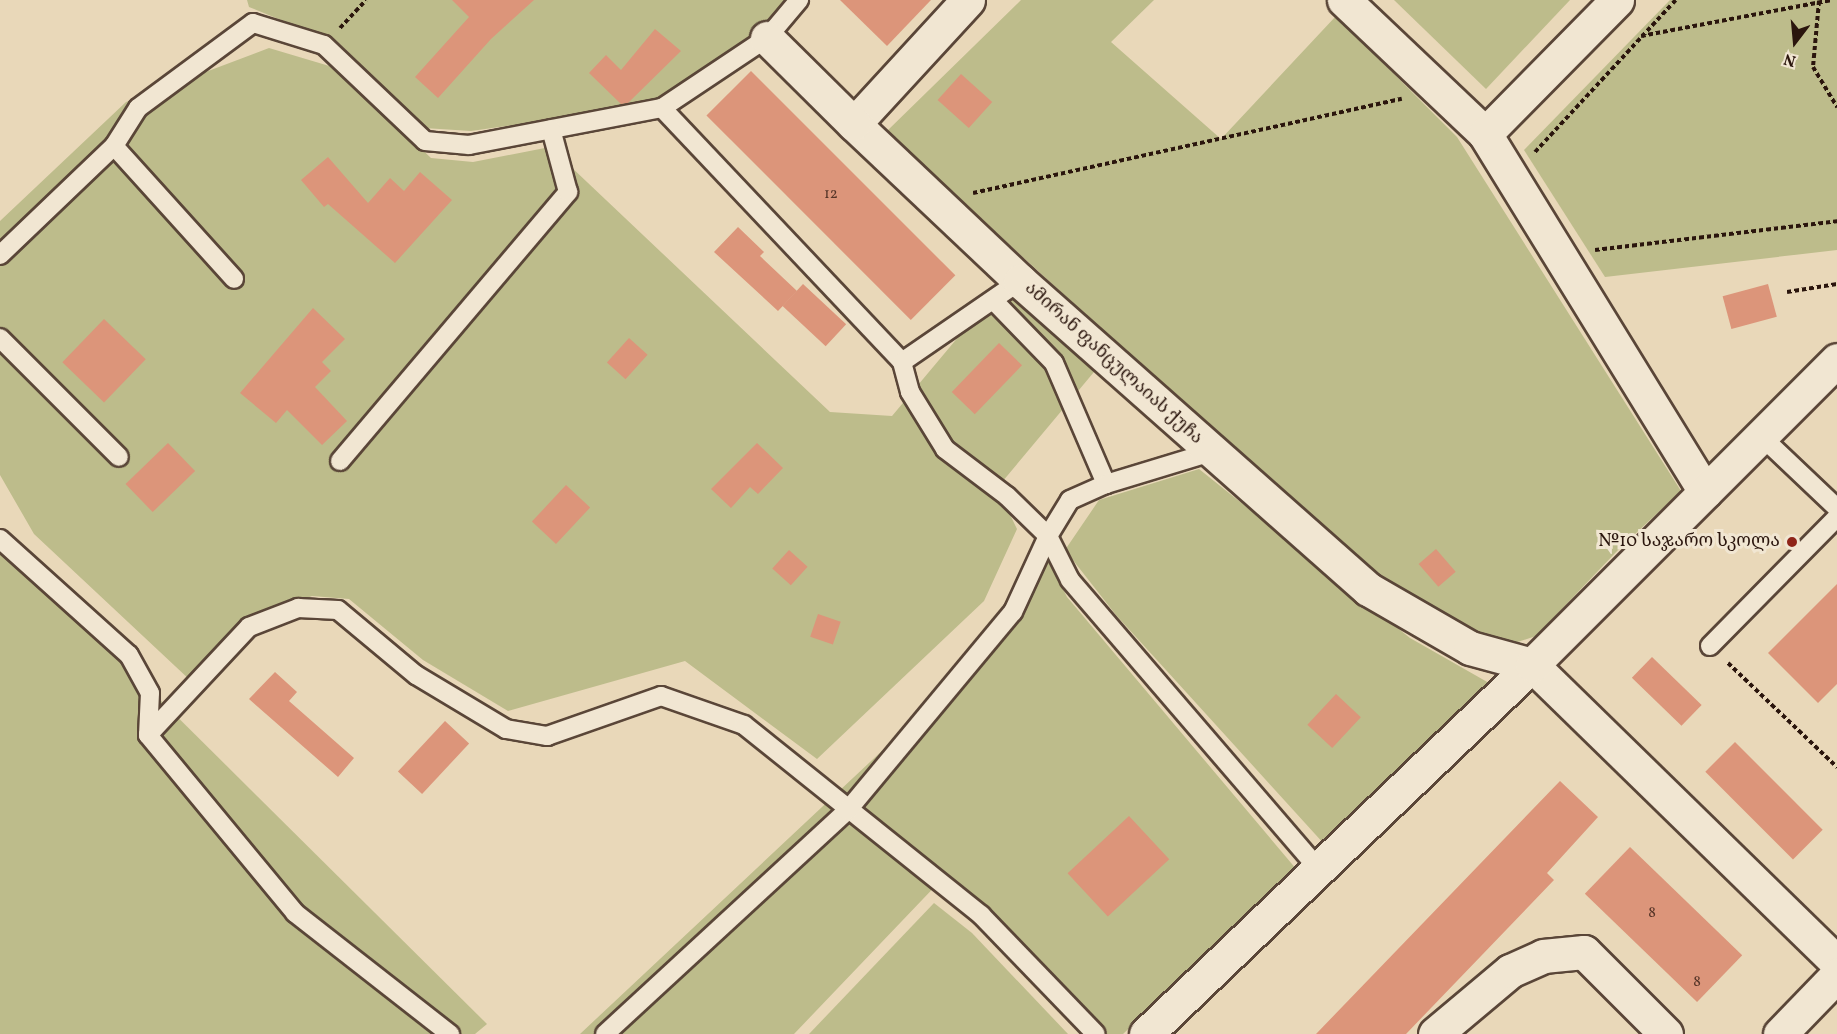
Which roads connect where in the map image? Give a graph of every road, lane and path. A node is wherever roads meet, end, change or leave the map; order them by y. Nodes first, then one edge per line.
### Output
1 (366, 0) edge
2 (799, 0) edge
3 (968, 0) edge
4 (1344, 0) edge
5 (1617, 0) edge
6 (1677, 0) edge
7 (1831, 0) edge
8 (1819, 1) edge
9 (1641, 36) junction
10 (767, 38) junction
11 (324, 45) junction
12 (1441, 90) junction
13 (1837, 107) edge
14 (662, 108) junction
15 (854, 124) junction
16 (551, 129) junction
17 (1485, 134) junction
18 (114, 146) junction
19 (1540, 159) dead end
20 (938, 201) junction
21 (1837, 220) edge
22 (1587, 240) dead end
23 (1593, 250) junction
24 (0, 255) edge
25 (1599, 260) dead end
26 (234, 279) dead end
27 (1020, 281) junction
28 (1837, 284) edge
29 (1787, 292) dead end
30 (994, 301) junction
31 (0, 338) edge
32 (1837, 360) edge
33 (902, 362) junction
34 (1761, 436) junction
35 (1211, 452) junction
36 (119, 457) dead end
37 (340, 461) dead end
38 (1106, 484) junction
39 (1705, 492) junction
40 (1837, 508) edge
41 (1837, 517) edge
42 (1048, 536) junction
43 (0, 539) edge
44 (1710, 646) joint
45 (1532, 665) junction
46 (148, 735) junction
47 (1837, 767) edge
48 (847, 811) junction
49 (1319, 868) junction
50 (1837, 963) edge
51 (1837, 975) edge
52 (1150, 1033) edge
53 (450, 1034) edge
54 (605, 1034) edge
55 (1096, 1034) edge
56 (1435, 1034) edge
57 (1666, 1034) edge
58 (1780, 1034) edge

1 - 11 path
2 - 10 lane
3 - 15 street
4 - 12 street
5 - 17 street
6 - 9 path
7 - 8 path
8 - 9 path
8 - 13 path
9 - 19 path
10 - 14 lane
10 - 15 street, ამირან ფანცულაიას ქუჩა
11 - 16 lane
11 - 18 lane
12 - 17 street
12 - 20 path
14 - 16 lane
14 - 33 lane
15 - 20 street, ამირან ფანცულაიას ქუჩა
16 - 37 lane
17 - 39 street
18 - 24 lane
18 - 26 lane
20 - 27 street, ამირან ფანცულაიას ქუჩა
21 - 23 path
22 - 23 path
23 - 25 path
27 - 30 lane
27 - 35 street, ამირან ფანცულაიას ქუჩა
28 - 29 path
30 - 33 lane
30 - 38 lane
31 - 36 lane
32 - 34 street
33 - 42 lane
34 - 39 street
34 - 40 lane
35 - 38 lane
35 - 45 street, ამირან ფანცულაიას ქუჩა
38 - 42 lane
39 - 45 street
41 - 44 lane
42 - 48 lane
42 - 49 lane
43 - 46 lane
44 - 47 path
45 - 49 street
45 - 50 street
46 - 48 lane
46 - 53 lane
48 - 54 lane
48 - 55 lane
49 - 52 street
51 - 58 street
56 - 57 street

